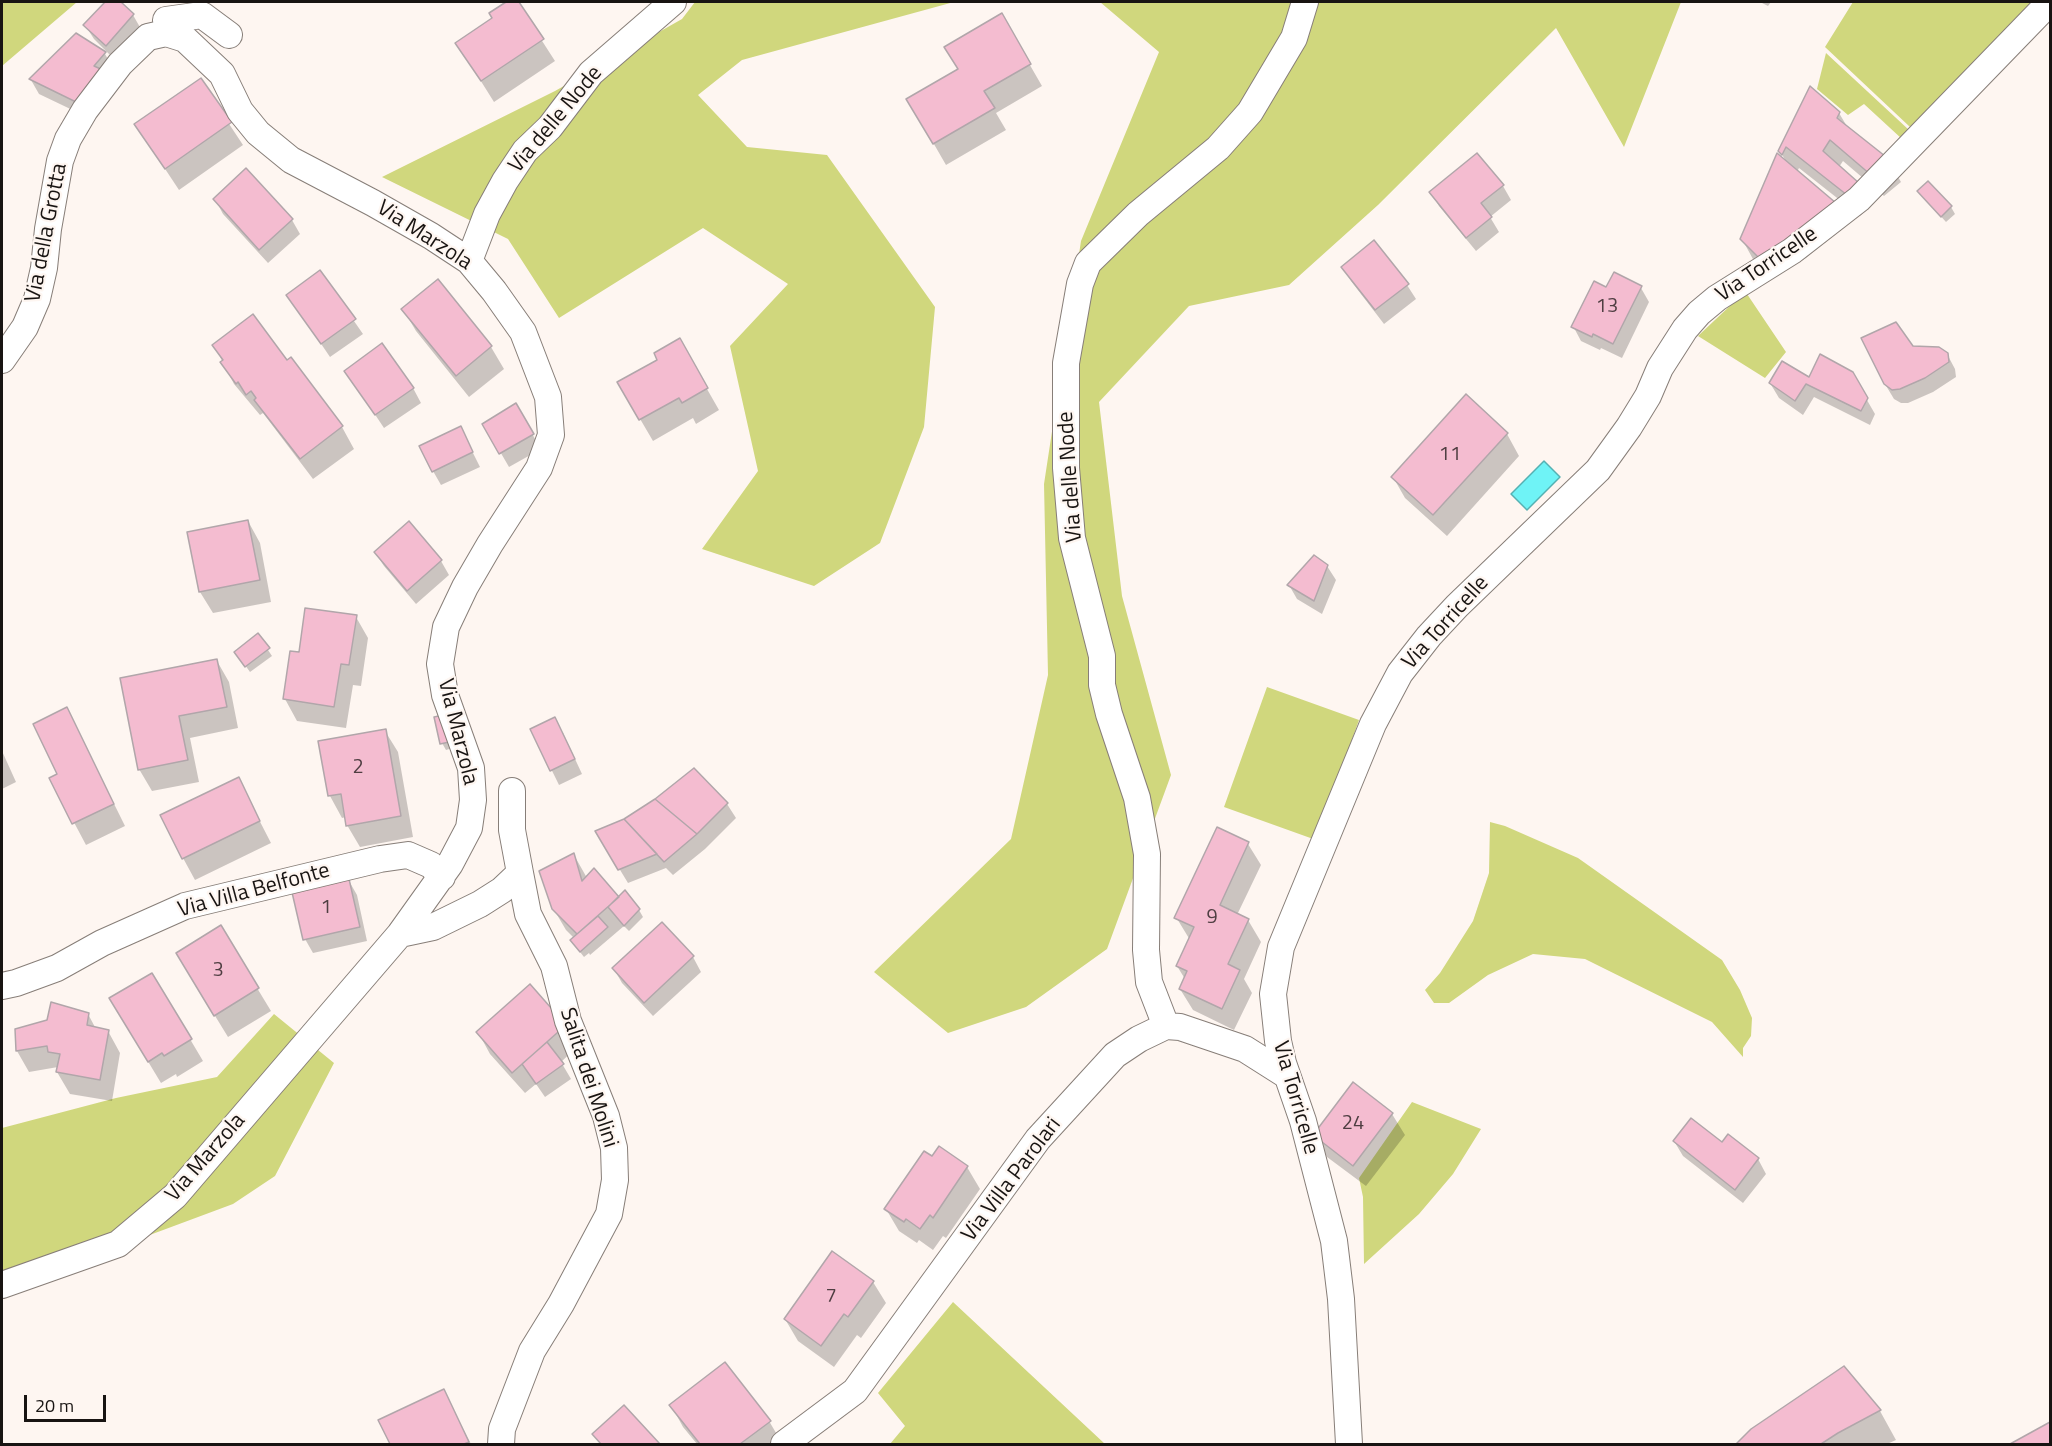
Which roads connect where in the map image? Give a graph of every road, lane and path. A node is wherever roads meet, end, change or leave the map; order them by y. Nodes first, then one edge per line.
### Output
1 (673, 2) edge
2 (1305, 2) edge
3 (2050, 2) edge
4 (171, 18) edge
5 (229, 35) dead end
6 (469, 261) junction
7 (2, 360) edge
8 (512, 791) dead end
9 (520, 873) junction
10 (442, 877) junction
11 (400, 934) junction
12 (2, 986) edge
13 (1166, 1026) junction
14 (1286, 1075) junction
15 (2, 1285) edge
16 (501, 1444) edge
17 (784, 1444) edge
18 (1349, 1444) edge

1 - 6 street, Via delle Node
2 - 13 street, Via delle Node
3 - 14 street, Via Torricelle
4 - 5 street
4 - 6 street, Via Marzola
4 - 7 street, Via della Grotta
6 - 10 street, Via Marzola
8 - 9 street, Salita dei Molini
9 - 11 street
9 - 16 street, Salita dei Molini
10 - 11 street, Via Marzola
10 - 12 street, Via Villa Belfonte
11 - 15 street, Via Marzola
13 - 14 street
13 - 17 street, Via Villa Parolari
14 - 18 street, Via Torricelle

